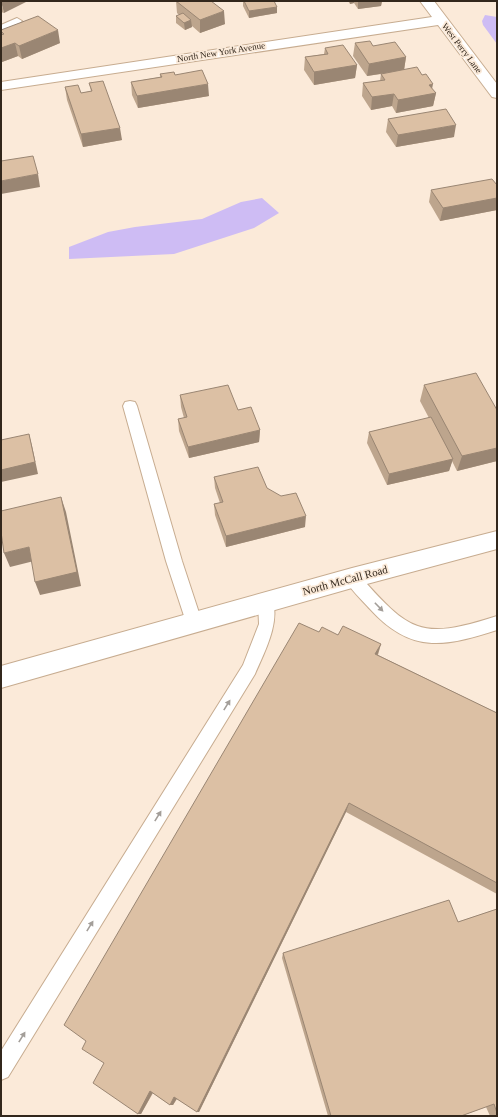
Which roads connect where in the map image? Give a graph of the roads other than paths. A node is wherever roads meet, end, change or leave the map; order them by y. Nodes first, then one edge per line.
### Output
1 (427, 1) edge
2 (441, 20) junction
3 (17, 21) dead end
4 (1, 29) edge
5 (1, 86) edge
6 (497, 94) edge
7 (130, 406) dead end
8 (497, 540) edge
9 (352, 578) junction
10 (266, 602) junction
11 (194, 622) junction
12 (497, 623) edge
13 (1, 677) edge
14 (1, 1070) edge

1 - 2 street, West Perry Lane
2 - 5 street, North New York Avenue
2 - 6 street, West Perry Lane
3 - 4 lane
7 - 11 lane
8 - 9 street, North McCall Road
9 - 10 street, North McCall Road
9 -> 12 lane
10 - 11 street, North McCall Road
14 -> 10 lane
11 - 13 street, North McCall Road

